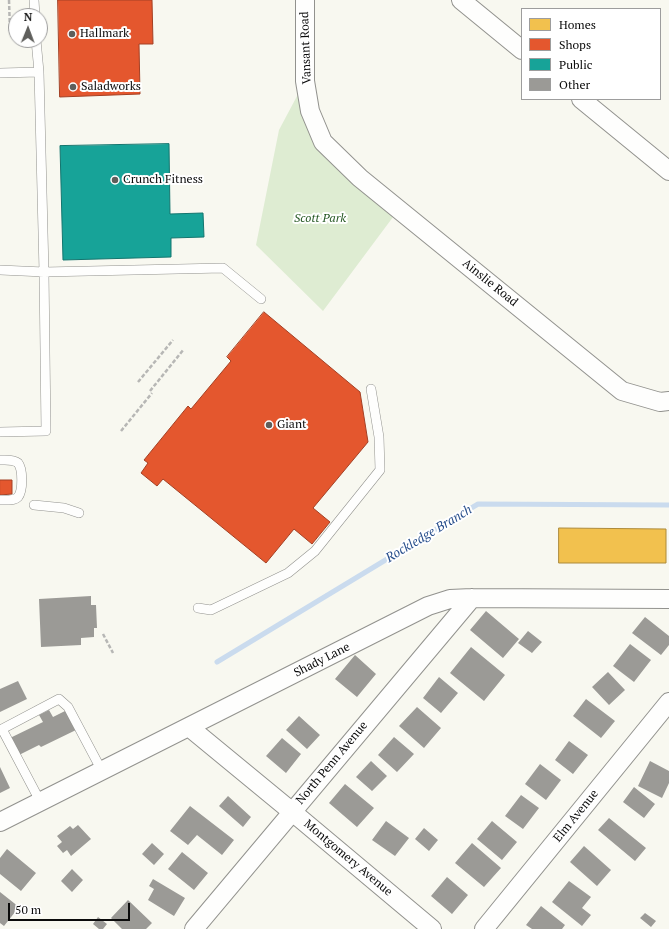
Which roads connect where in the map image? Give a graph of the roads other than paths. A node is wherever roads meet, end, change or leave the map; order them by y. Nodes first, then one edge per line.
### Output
1 (305, 0) edge
2 (461, 0) edge
3 (36, 48) edge
4 (521, 49) edge
5 (38, 72) junction
6 (0, 73) edge
7 (582, 100) edge
8 (322, 142) joint
9 (669, 171) edge
10 (0, 270) edge
11 (44, 272) junction
12 (261, 300) dead end
13 (371, 389) dead end
14 (669, 401) edge
15 (0, 432) edge
16 (0, 460) edge
17 (0, 500) edge
18 (34, 505) dead end
19 (79, 513) dead end
20 (472, 598) junction
21 (669, 599) edge
22 (198, 608) dead end
23 (669, 702) edge
24 (189, 727) junction
25 (102, 771) junction
26 (41, 803) junction
27 (291, 812) junction
28 (0, 822) edge
29 (194, 929) edge
30 (432, 929) edge
31 (484, 929) edge

1 - 8 street, Vansant Road
2 - 4 street
3 - 5 lane
5 - 6 lane
5 - 11 lane
7 - 9 street
8 - 14 street, Ainslie Road
10 - 11 lane
11 - 12 lane
11 - 15 lane
13 - 22 lane
16 - 17 lane
18 - 19 lane
20 - 21 street, Shady Lane
20 - 24 street, Shady Lane
20 - 27 street, North Penn Avenue
23 - 31 street, Elm Avenue
24 - 25 street, Shady Lane
24 - 27 street, Montgomery Avenue
25 - 26 street, Shady Lane
25 - 26 lane
26 - 28 street, Shady Lane
27 - 29 street, North Penn Avenue
27 - 30 street, Montgomery Avenue

